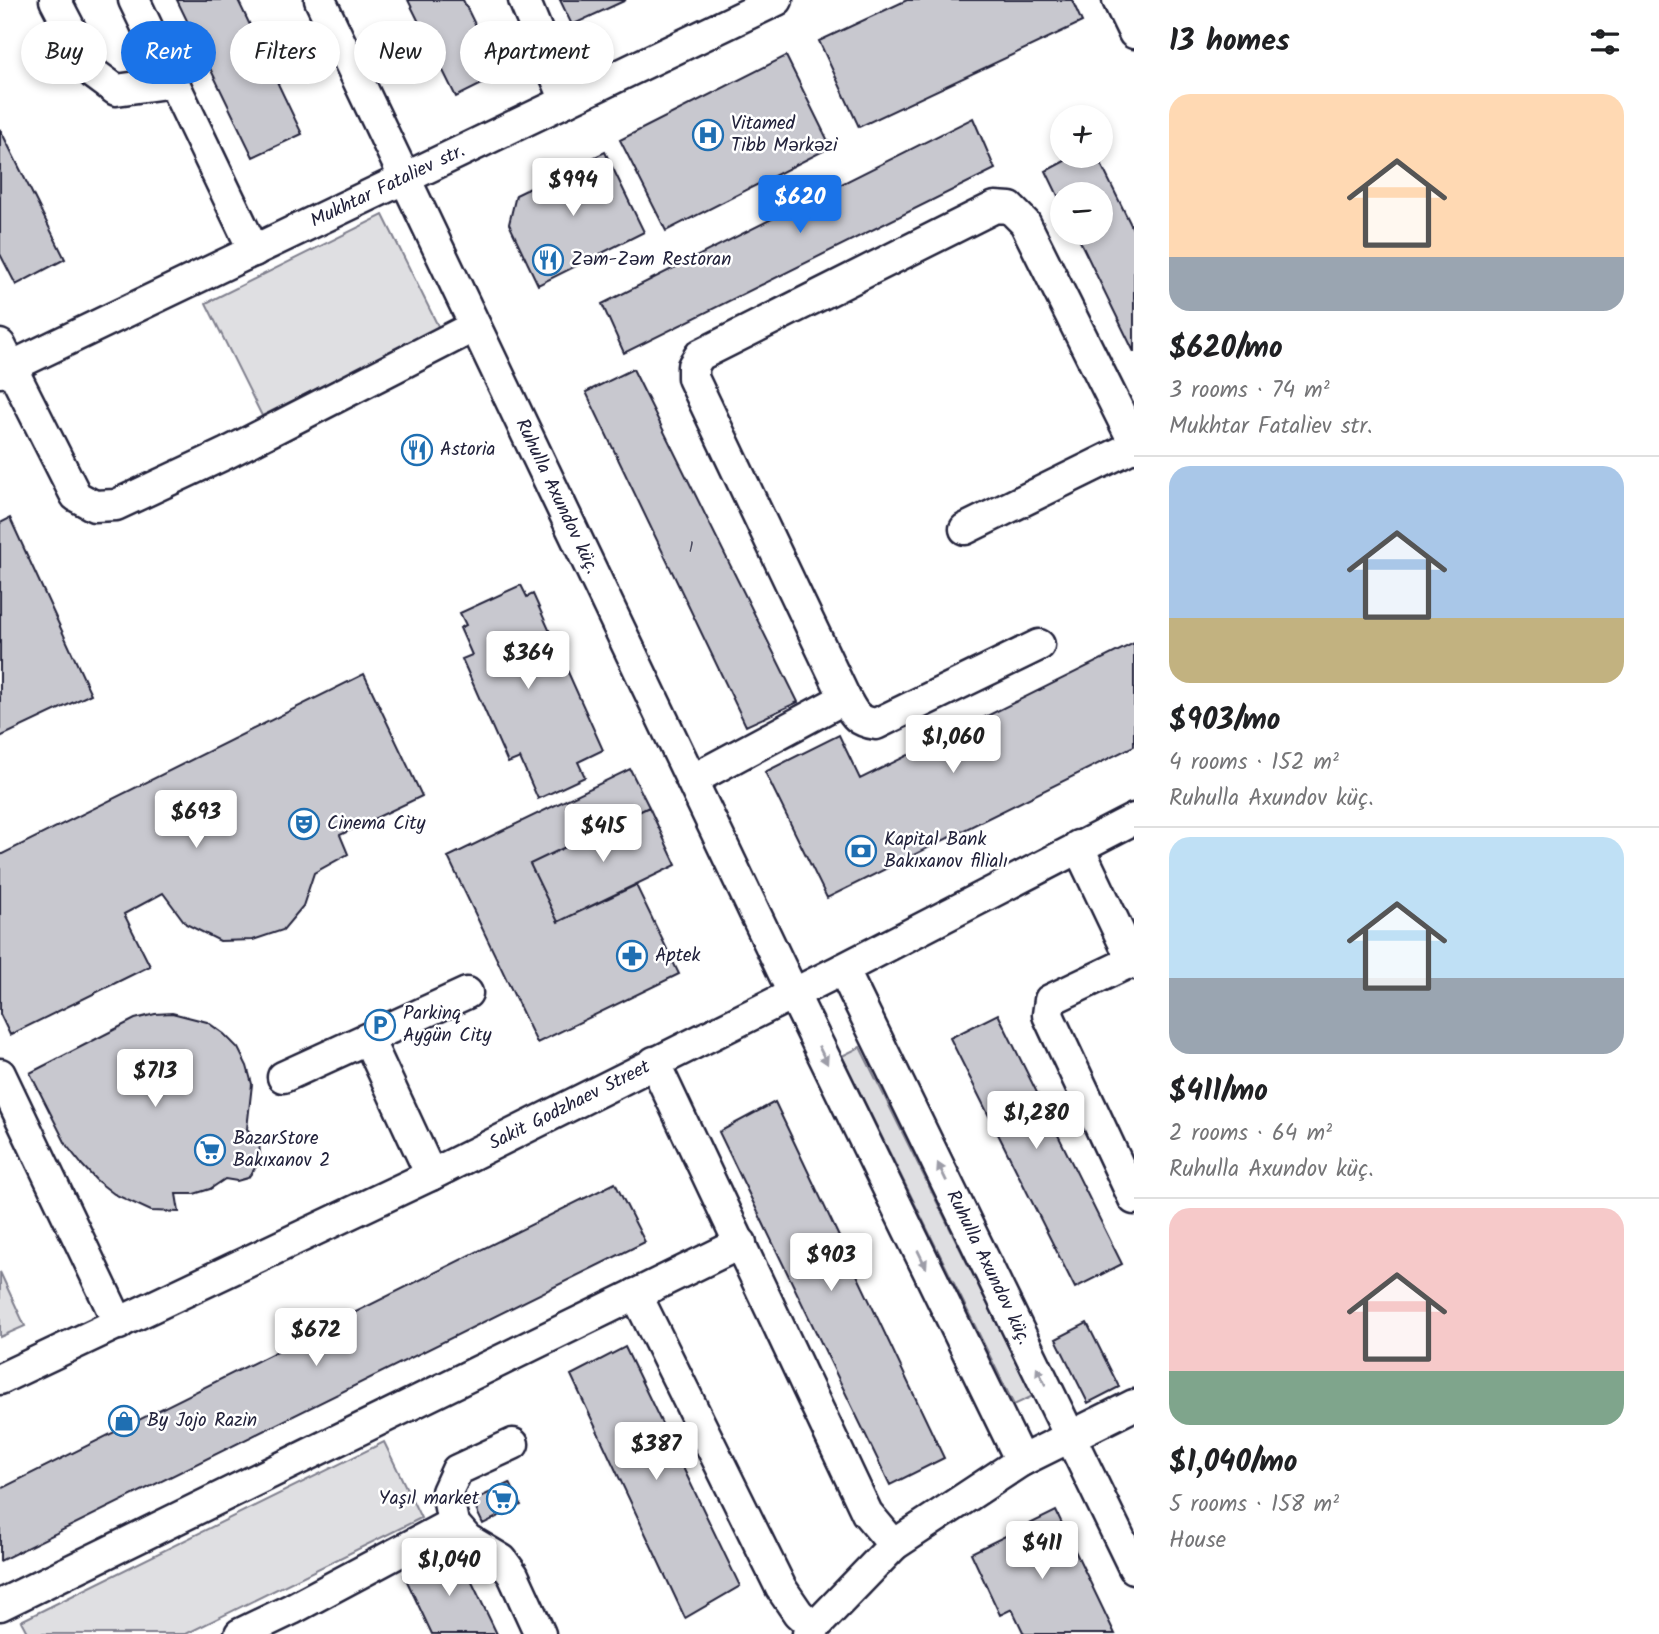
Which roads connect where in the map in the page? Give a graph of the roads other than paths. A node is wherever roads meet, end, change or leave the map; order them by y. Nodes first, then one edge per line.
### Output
1 (55, 0) edge
2 (134, 0) edge
3 (320, 0) edge
4 (524, 0) edge
5 (777, 0) edge
6 (1118, 0) edge
7 (144, 21) edge
8 (1134, 33) edge
9 (160, 84) edge
10 (175, 84) edge
11 (566, 101) junction
12 (404, 179) junction
13 (254, 251) junction
14 (475, 326) junction
15 (4, 361) edge
16 (1134, 444) edge
17 (965, 529) dead end
18 (1039, 645) dead end
19 (845, 698) junction
20 (692, 780) junction
21 (1134, 819) edge
22 (1078, 846) junction
23 (1133, 963) edge
24 (843, 969) junction
25 (467, 993) dead end
26 (793, 993) junction
27 (368, 1039) junction
28 (654, 1062) junction
29 (0, 1074) edge
30 (283, 1077) dead end
31 (431, 1175) junction
32 (1134, 1199) edge
33 (741, 1243) junction
34 (636, 1293) junction
35 (119, 1324) junction
36 (0, 1379) edge
37 (1134, 1405) edge
38 (1071, 1437) junction
39 (513, 1444) dead end
40 (1021, 1461) junction
41 (453, 1522) junction
42 (894, 1545) junction
43 (1134, 1568) edge
44 (0, 1605) edge
45 (298, 1622) edge
46 (811, 1631) edge
47 (240, 1634) edge
48 (540, 1634) edge

1 - 9 street
2 - 7 street
3 - 12 street, Ruhulla Axundov küç.
4 - 11 street
5 - 11 street, Mukhtar Fataliev str.
6 - 8 street
10 - 13 street
11 - 12 street, Mukhtar Fataliev str.
12 - 13 street, Mukhtar Fataliev str.
12 - 14 street, Ruhulla Axundov küç.
13 - 15 street, Mukhtar Fataliev str.
14 - 15 street
14 - 20 street, Ruhulla Axundov küç.
16 - 17 street
16 - 19 street
18 - 19 street
19 - 20 street
20 - 26 street, Ruhulla Axundov küç.
21 - 22 street, Sakit Godzhaev Street
22 - 23 street
22 - 24 street, Sakit Godzhaev Street
23 - 32 street
24 - 26 street, Sakit Godzhaev Street
38 -> 24 street, Ruhulla Axundov küç.
25 - 27 street
26 - 28 street, Sakit Godzhaev Street
26 -> 40 street, Ruhulla Axundov küç.
27 - 30 street
27 - 31 street
28 - 31 street, Sakit Godzhaev Street
28 - 33 street
29 - 35 street
31 - 35 street, Sakit Godzhaev Street
33 - 34 street
33 - 42 street
34 - 44 street
34 - 46 street
35 - 36 street, Sakit Godzhaev Street
37 - 38 street
38 - 40 street
38 - 43 street, Ruhulla Axundov küç.
39 - 41 street
40 - 42 street
41 - 45 street
41 - 48 street
42 - 46 street
45 - 47 street

